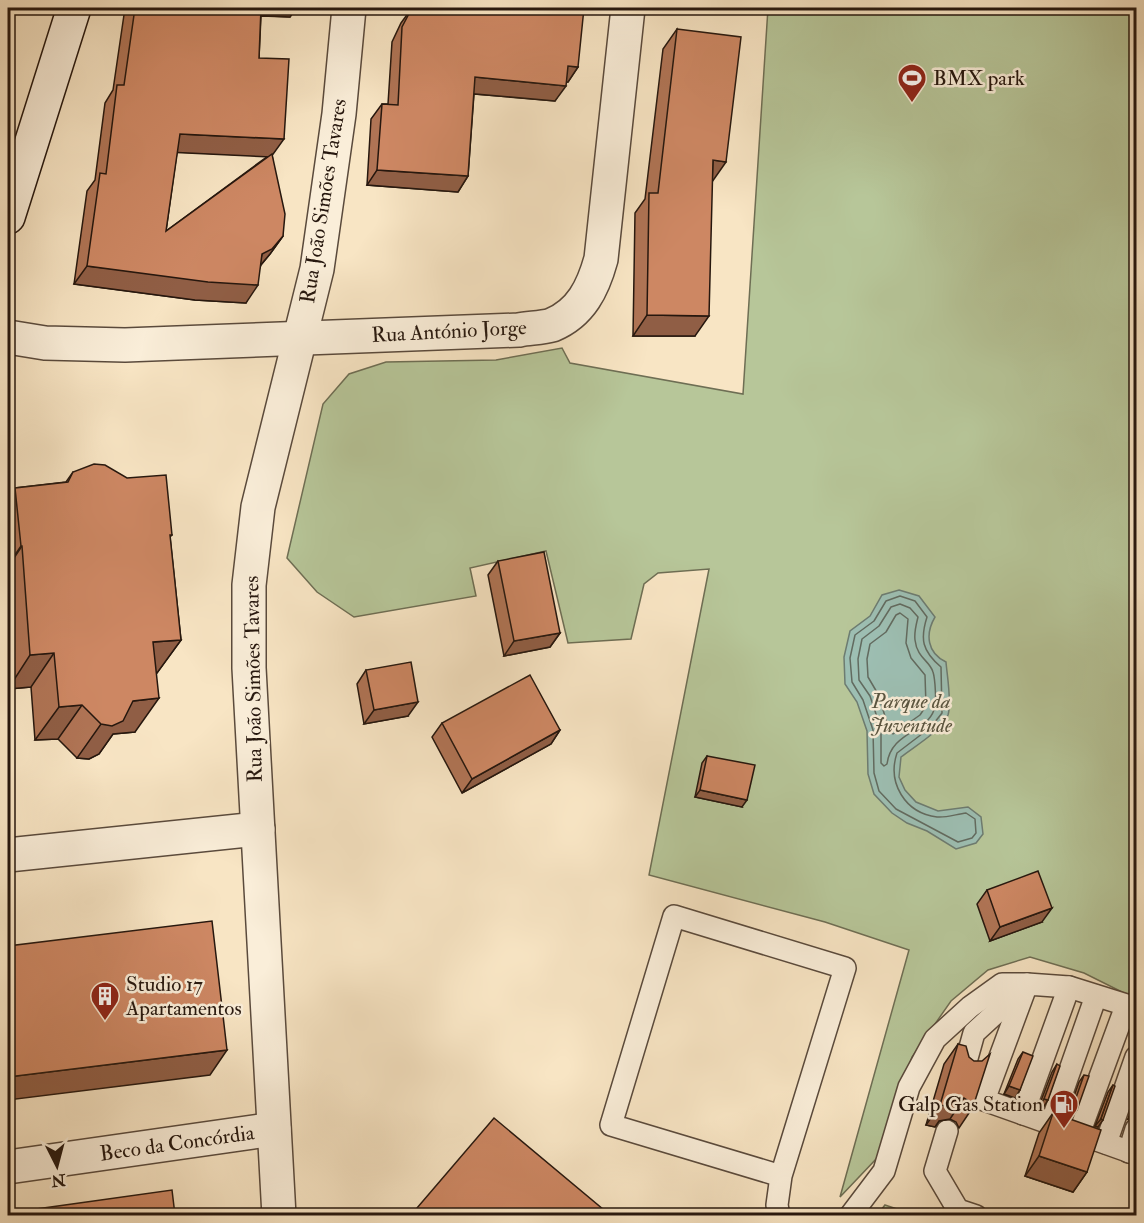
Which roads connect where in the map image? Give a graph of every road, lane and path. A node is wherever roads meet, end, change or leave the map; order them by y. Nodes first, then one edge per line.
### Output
1 (74, 8) edge
2 (349, 8) edge
3 (628, 8) edge
4 (8, 216) edge
5 (8, 336) edge
6 (298, 338) junction
7 (258, 829) junction
8 (8, 855) edge
9 (1027, 984) junction
10 (1069, 987) junction
11 (1096, 996) junction
12 (1131, 1007) edge
13 (1137, 1057) edge
14 (964, 1069) edge
15 (1023, 1114) junction
16 (1051, 1124) junction
17 (274, 1129) junction
18 (1137, 1129) edge
19 (947, 1131) edge
20 (1079, 1134) junction
21 (1106, 1143) junction
22 (1133, 1153) edge
23 (8, 1167) edge
24 (781, 1176) junction
25 (279, 1215) edge
26 (779, 1215) edge
27 (850, 1215) edge
28 (976, 1215) edge

1 - 4 street
2 - 6 street, Rua João Simões Tavares
3 - 6 street, Rua António Jorge
5 - 6 street, Rua António Jorge
6 - 7 street, Rua João Simões Tavares
7 - 8 street
7 - 17 street, Rua João Simões Tavares
9 - 10 lane
9 - 14 lane
9 - 15 lane
9 - 27 lane
10 - 11 lane
10 - 15 lane
11 - 12 lane
11 - 16 lane
12 - 20 lane
13 - 21 lane
15 - 16 lane
16 - 20 lane
17 - 23 street, Beco da Concórdia
17 - 25 street, Rua João Simões Tavares
18 - 22 lane
19 - 28 lane
20 - 21 lane
21 - 22 lane
24 - 24 lane
24 - 26 lane

